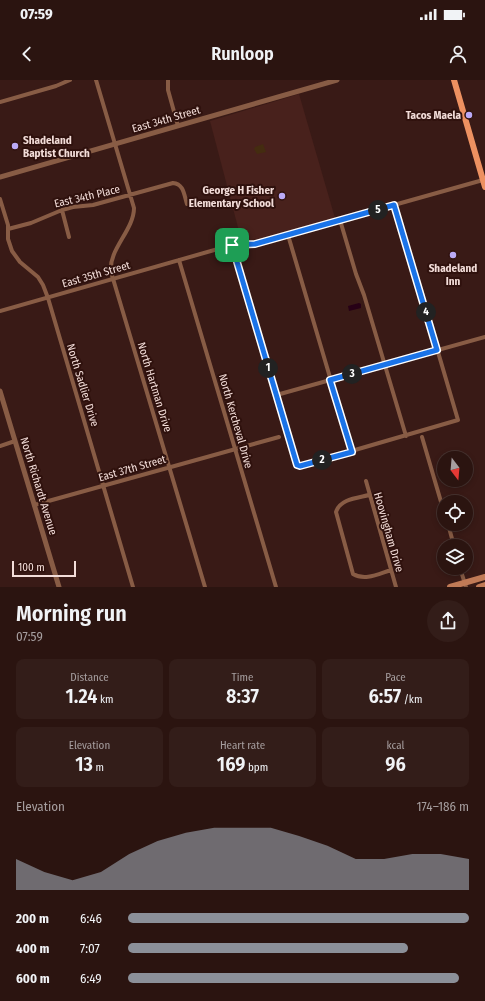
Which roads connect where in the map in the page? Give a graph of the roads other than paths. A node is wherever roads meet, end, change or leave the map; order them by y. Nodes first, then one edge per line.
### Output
1 (70, 80) edge
2 (96, 80) edge
3 (168, 80) edge
4 (337, 80) edge
5 (454, 80) edge
6 (319, 82) edge
7 (0, 102) edge
8 (178, 126) junction
9 (115, 144) junction
10 (0, 177) edge
11 (483, 180) junction
12 (485, 187) edge
13 (131, 194) junction
14 (0, 199) edge
15 (187, 204) dead end
16 (394, 205) junction
17 (62, 210) junction
18 (340, 220) junction
19 (8, 229) junction
20 (288, 235) junction
21 (69, 237) dead end
22 (232, 245) junction
23 (180, 260) junction
24 (113, 278) junction
25 (48, 298) junction
26 (0, 311) edge
27 (485, 337) edge
28 (437, 350) junction
29 (385, 365) junction
30 (330, 380) junction
31 (0, 391) edge
32 (277, 398) junction
33 (406, 436) junction
34 (279, 437) dead end
35 (422, 437) dead end
36 (15, 441) junction
37 (0, 446) edge
38 (235, 449) junction
39 (352, 452) junction
40 (169, 468) junction
41 (366, 481) dead end
42 (104, 486) junction
43 (369, 495) junction
44 (439, 495) edge
45 (34, 505) junction
46 (391, 570) junction
47 (462, 575) edge
48 (485, 577) edge
49 (465, 585) edge
50 (485, 585) edge
51 (58, 587) edge
52 (133, 587) edge
53 (205, 587) edge
54 (276, 587) edge
55 (396, 587) edge
56 (451, 587) edge
57 (479, 587) edge

1 - 7 street
2 - 9 street, North Hartman Drive
3 - 8 street
4 - 6 street, East 34th Street
5 - 11 main road
6 - 8 street, East 34th Street
8 - 9 street, East 34th Street
9 - 10 street, East 34th Street
9 - 13 street, North Hartman Drive
11 - 12 main road
11 - 16 street, East 35th Street
13 - 15 street, East 34th Place
13 - 17 street, East 34th Place
13 - 24 street, North Hartman Drive
14 - 19 street, North Sadlier Drive
16 - 18 street, East 35th Street
16 - 28 street
17 - 19 street, East 34th Place
17 - 21 street
18 - 20 street, East 35th Street
18 - 29 street
19 - 25 street, North Sadlier Drive
20 - 22 street, East 35th Street
20 - 30 street
22 - 23 street, East 35th Street
22 - 32 street
23 - 24 street, East 35th Street
23 - 38 street, North Kercheval Drive
24 - 25 street, East 35th Street
24 - 40 street, North Hartman Drive
25 - 26 street, East 35th Street
25 - 42 street, North Sadlier Drive
27 - 28 street
28 - 29 street
28 - 33 street
29 - 30 street
29 - 33 street
30 - 32 street
30 - 39 street
31 - 36 street, North Richardt Avenue
32 - 39 street
33 - 39 street
34 - 38 street, East 37th Street
35 - 44 street
36 - 37 street
36 - 45 street, North Richardt Avenue
38 - 40 street, East 37th Street
38 - 54 street, North Kercheval Drive
40 - 42 street, East 37th Street
40 - 53 street, North Hartman Drive
41 - 43 street, Hoovingham Drive
42 - 45 street, East 37th Street
42 - 52 street, North Sadlier Drive
43 - 46 street, Hoovingham Drive
43 - 46 street
45 - 51 street, North Richardt Avenue
46 - 55 street, Hoovingham Drive
47 - 49 street
48 - 49 main road
49 - 56 main road
50 - 57 main road

